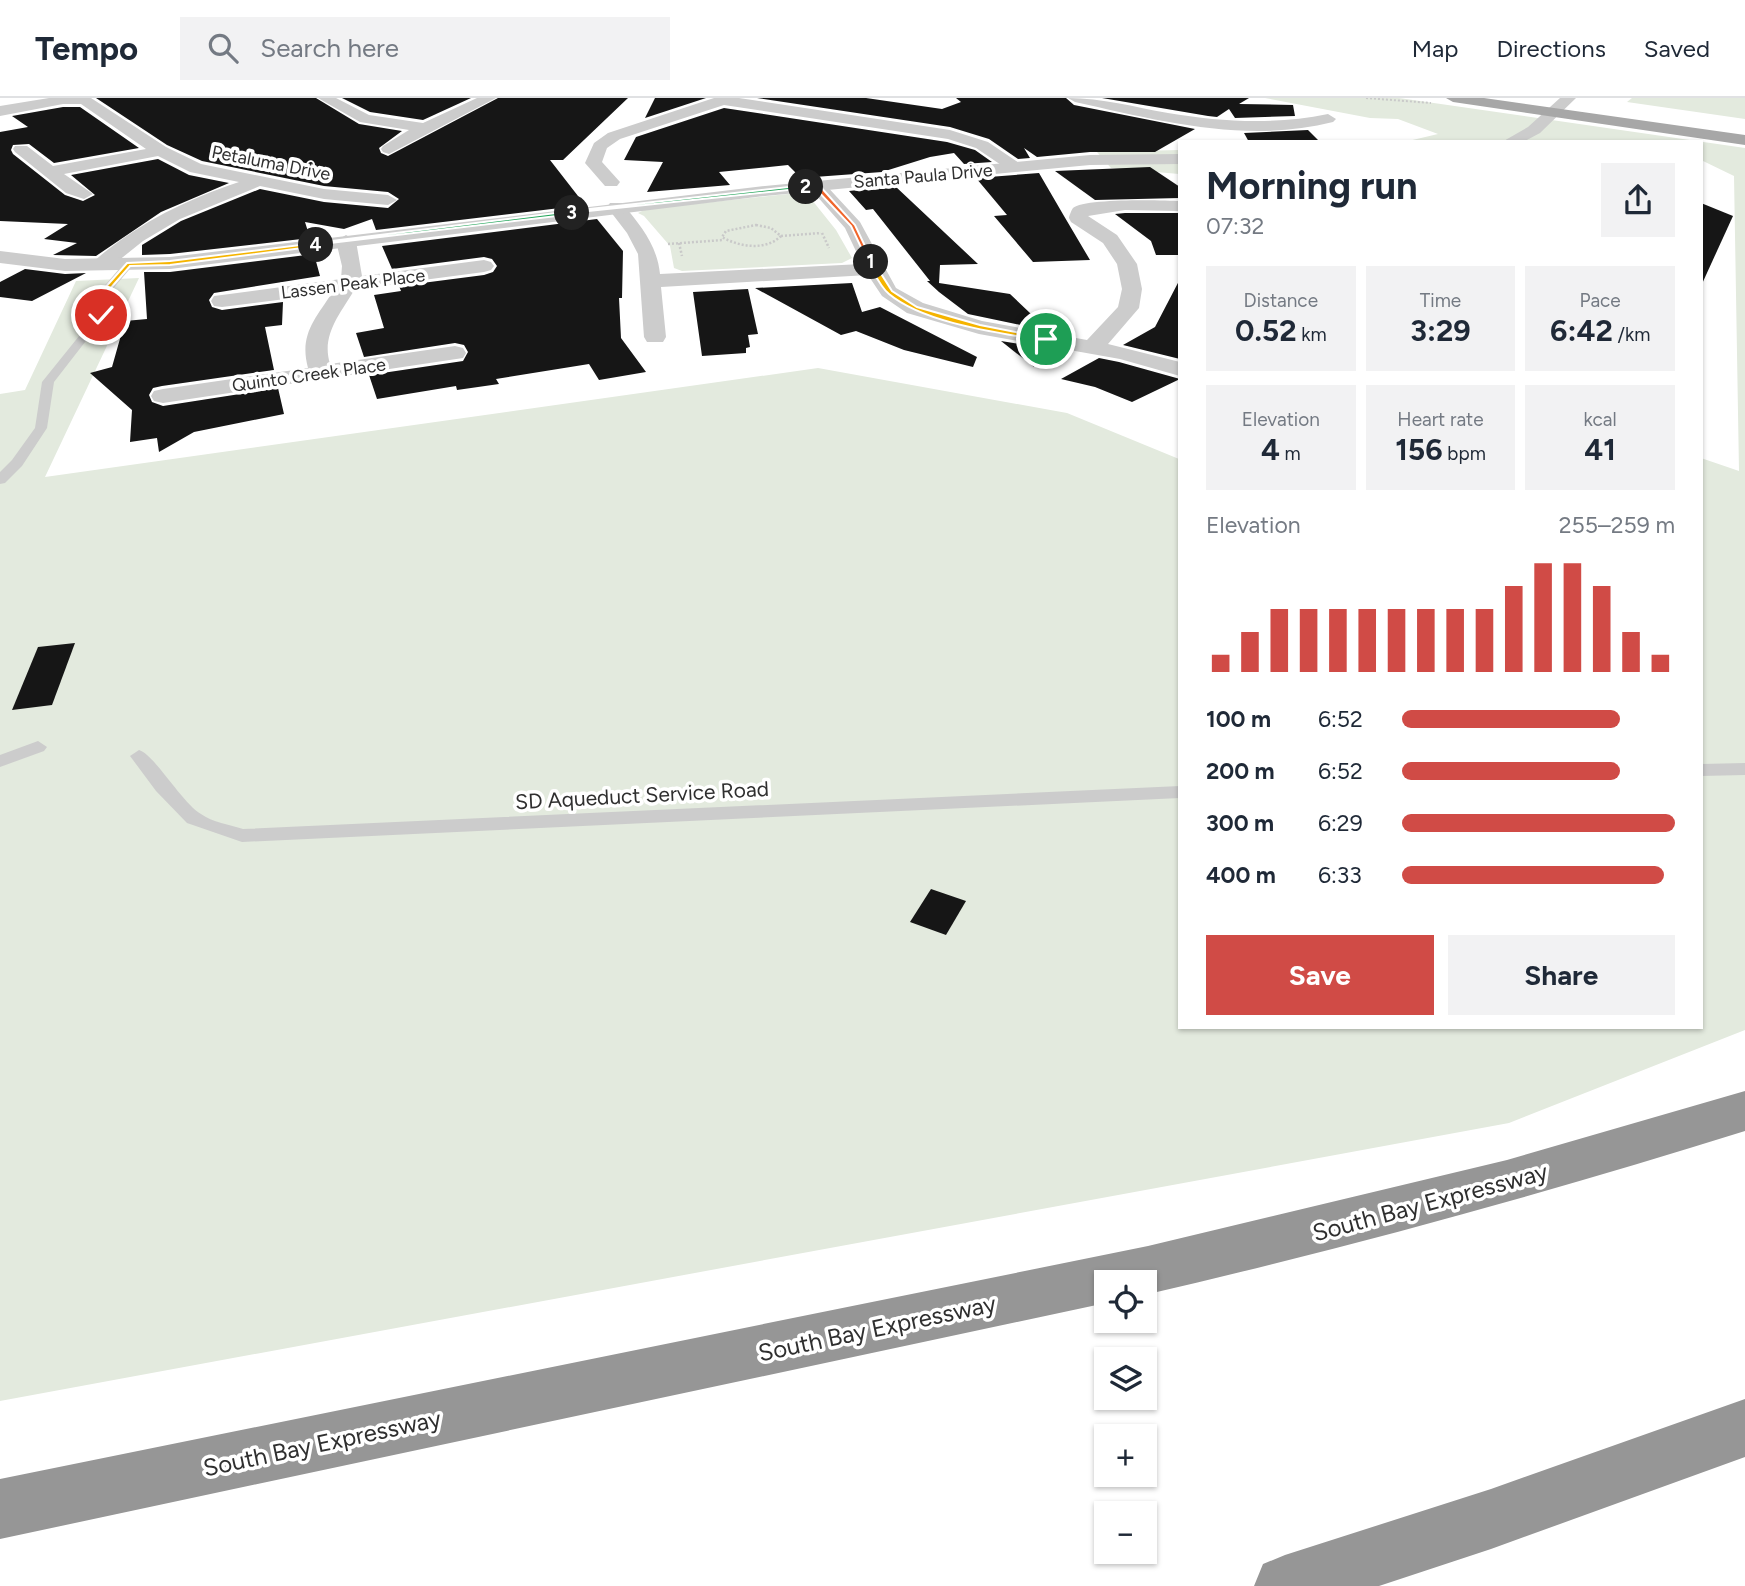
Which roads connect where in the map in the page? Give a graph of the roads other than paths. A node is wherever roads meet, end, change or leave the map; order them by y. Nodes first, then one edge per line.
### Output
1 (326, 98) edge
2 (489, 98) edge
3 (1075, 98) edge
4 (1526, 98) edge
5 (1446, 101) edge
6 (1562, 104) edge
7 (1587, 108) junction
8 (0, 111) edge
9 (1328, 119) dead end
10 (875, 122) junction
11 (1219, 124) junction
12 (425, 128) junction
13 (1745, 129) edge
14 (1569, 132) dead end
15 (852, 134) dead end
16 (1213, 140) edge
17 (1514, 140) edge
18 (1745, 140) edge
19 (21, 149) dead end
20 (389, 149) dead end
21 (160, 151) junction
22 (1178, 159) edge
23 (1016, 167) junction
24 (52, 171) junction
25 (255, 182) junction
26 (611, 182) dead end
27 (817, 186) junction
28 (84, 194) dead end
29 (388, 200) dead end
30 (1178, 206) edge
31 (616, 207) junction
32 (346, 241) junction
33 (0, 257) edge
34 (129, 264) junction
35 (101, 265) junction
36 (484, 266) dead end
37 (874, 269) junction
38 (651, 282) junction
39 (346, 285) junction
40 (222, 301) dead end
41 (655, 337) dead end
42 (1093, 347) junction
43 (455, 354) dead end
44 (1178, 368) edge
45 (321, 372) junction
46 (163, 396) dead end
47 (0, 480) edge
48 (38, 747) dead end
49 (139, 756) dead end
50 (0, 761) edge
51 (1745, 769) edge
52 (1703, 770) edge
53 (1178, 792) edge
54 (1745, 1111) edge
55 (1745, 1428) edge
56 (0, 1509) edge
57 (1285, 1586) edge

1 - 12 street
2 - 12 street
3 - 11 street
4 - 6 main road
5 - 6 main road
6 - 7 main road
6 - 17 street
7 - 13 main road
7 - 14 street
7 - 18 main road
8 - 21 street, Petaluma Drive
9 - 11 street
10 - 15 street
10 - 23 street
10 - 26 street
11 - 16 street
12 - 20 street
19 - 24 street
21 - 24 street
21 - 25 street, Petaluma Drive
22 - 23 street, Santa Paula Drive
23 - 27 street, Santa Paula Drive
24 - 28 street
25 - 29 street, Petaluma Drive
25 - 35 street
27 - 31 street, Santa Paula Drive
27 - 37 street
30 - 42 street
31 - 32 street, Santa Paula Drive
31 - 38 street
32 - 34 street, Santa Paula Drive
32 - 39 street
33 - 35 street, Santa Paula Drive
34 - 35 street, Santa Paula Drive
34 - 47 lane
36 - 39 street, Lassen Peak Place
37 - 38 street
37 - 42 street
38 - 41 street
39 - 40 street, Lassen Peak Place
39 - 45 street
42 - 44 street
43 - 45 street, Quinto Creek Place
45 - 46 street, Quinto Creek Place
48 - 50 lane
49 - 53 lane, SD Aqueduct Service Road
51 - 52 lane
54 - 56 highway, South Bay Expressway
55 - 57 highway

